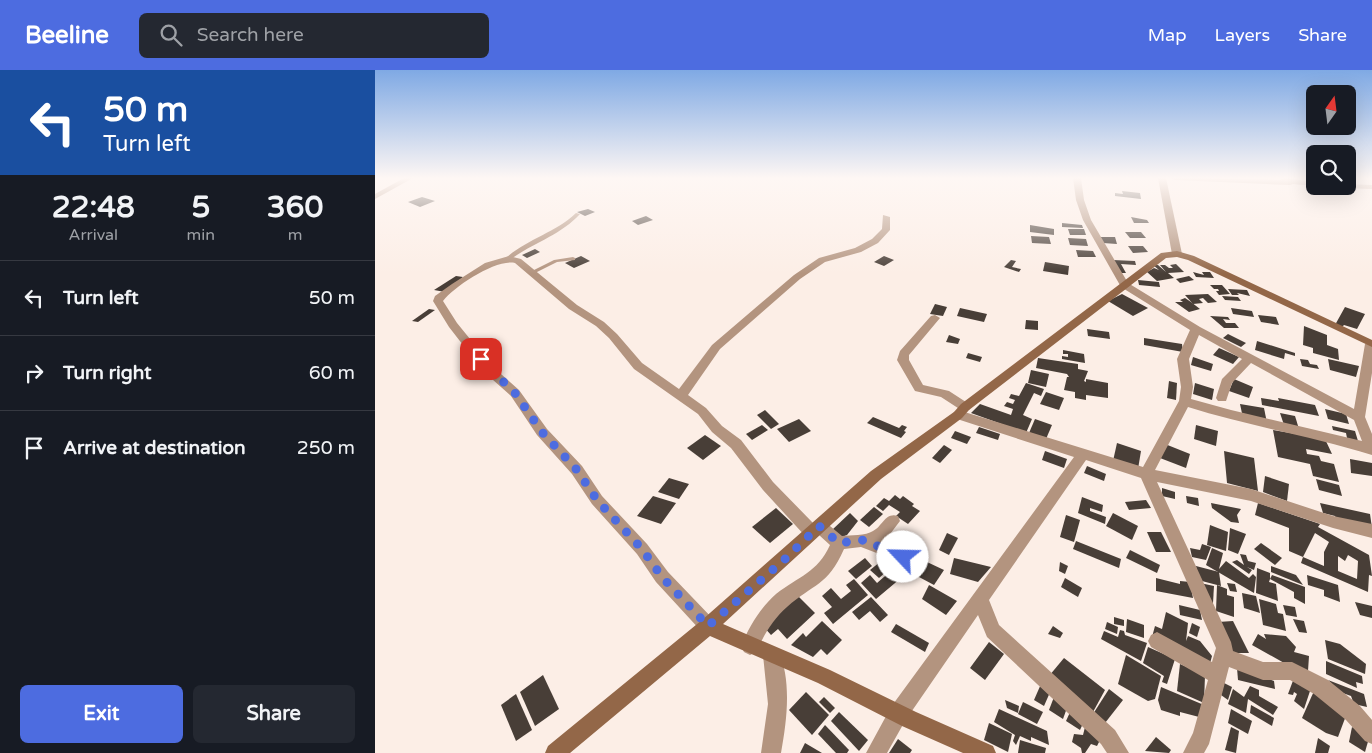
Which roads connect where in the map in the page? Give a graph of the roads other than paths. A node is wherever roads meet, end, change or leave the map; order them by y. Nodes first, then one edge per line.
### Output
1 (1083, 210) edge
2 (1168, 210) edge
3 (579, 214) dead end
4 (886, 217) dead end
5 (1177, 254) junction
6 (509, 258) junction
7 (573, 259) dead end
8 (531, 273) junction
9 (1124, 285) junction
10 (935, 318) dead end
11 (1196, 329) junction
12 (1371, 344) edge
13 (1250, 357) junction
14 (681, 394) junction
15 (1222, 398) dead end
16 (1185, 401) junction
17 (961, 411) junction
18 (1359, 417) junction
19 (1371, 445) edge
20 (1083, 454) junction
21 (1146, 474) junction
22 (893, 520) dead end
23 (815, 529) junction
24 (1372, 531) edge
25 (864, 540) junction
26 (839, 543) junction
27 (913, 560) dead end
28 (980, 600) junction
29 (708, 626) junction
30 (1157, 641) dead end
31 (750, 646) junction
32 (772, 655) junction
33 (1224, 656) junction
34 (1219, 676) junction
35 (898, 714) junction
36 (1372, 734) edge
37 (555, 753) edge
38 (771, 753) edge
39 (876, 753) edge
40 (987, 753) edge
41 (1119, 753) edge
42 (1193, 753) edge

1 - 9 street
2 - 5 street
3 - 6 lane
4 - 14 street
5 - 9 street
5 - 12 street
6 - 8 street
6 - 29 street
7 - 8 lane
8 - 14 street
9 - 11 street
9 - 17 street
10 - 17 street
11 - 13 street
11 - 16 street
12 - 18 street
13 - 15 street
13 - 18 street
14 - 23 street
16 - 19 street
16 - 21 street
17 - 20 street
17 - 23 street
18 - 19 street
20 - 21 street
20 - 28 street
21 - 24 street
21 - 33 street
22 - 25 street
23 - 26 street
23 - 29 street
25 - 26 street
25 - 27 street
26 - 31 street
28 - 35 street
28 - 41 street
29 - 31 street
29 - 37 street
30 - 34 street
31 - 32 street
32 - 35 street
32 - 38 street
33 - 34 street
33 - 36 street
34 - 42 street
35 - 39 street
35 - 40 street

